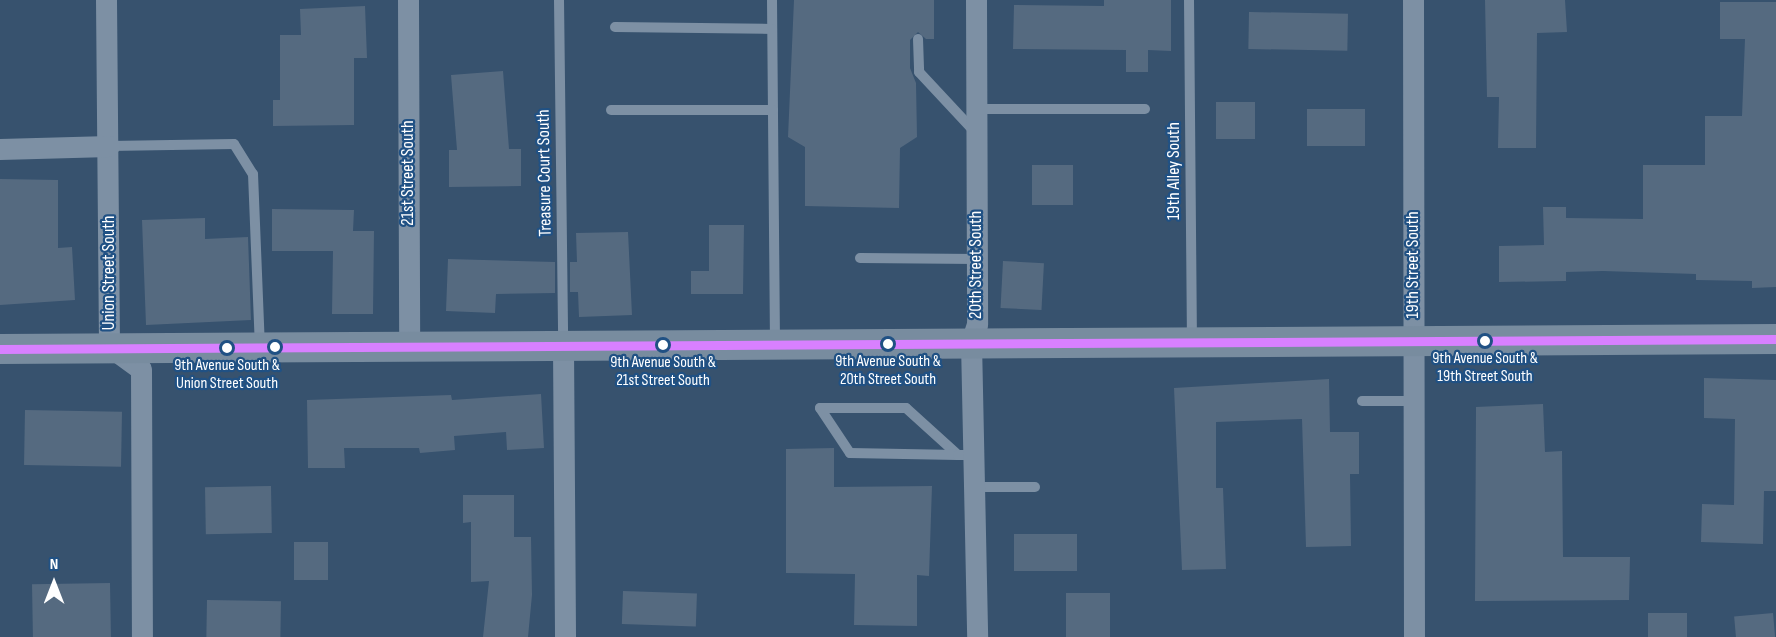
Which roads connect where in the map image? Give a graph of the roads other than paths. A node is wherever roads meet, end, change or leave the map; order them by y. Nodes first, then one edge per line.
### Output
1 (106, 0) edge
2 (408, 0) edge
3 (559, 0) edge
4 (772, 0) edge
5 (976, 0) edge
6 (1189, 0) edge
7 (1413, 0) edge
8 (615, 27) dead end
9 (772, 28) junction
10 (918, 39) dead end
11 (977, 109) junction
12 (1145, 109) dead end
13 (611, 110) dead end
14 (773, 110) junction
15 (977, 134) junction
16 (109, 146) junction
17 (0, 149) edge
18 (860, 258) dead end
19 (977, 259) junction
20 (1413, 339) junction
21 (1776, 339) edge
22 (1192, 341) junction
23 (971, 342) junction
24 (775, 344) junction
25 (109, 346) junction
26 (260, 346) junction
27 (409, 346) junction
28 (563, 346) junction
29 (0, 349) edge
30 (1362, 401) dead end
31 (1413, 401) junction
32 (966, 454) junction
33 (974, 487) junction
34 (1035, 487) dead end
35 (142, 637) edge
36 (565, 637) edge
37 (977, 637) edge
38 (1414, 637) edge

1 - 16 street, Union Street South
2 - 27 street, 21st Street South
3 - 28 lane, Treasure Court South
4 - 9 lane
5 - 11 street, 20th Street South
6 - 22 lane, 19th Alley South
7 - 20 street, 19th Street South
8 - 9 lane
9 - 14 lane
10 - 15 lane
11 - 12 lane
11 - 15 street, 20th Street South
13 - 14 lane
14 - 24 lane
15 - 19 street, 20th Street South
16 - 17 street
16 - 25 street, Union Street South
16 - 26 lane
18 - 19 lane
19 - 23 street, 20th Street South
20 - 21 street
20 - 22 street
20 - 31 street, 19th Street South
22 - 23 street
23 - 24 street
23 - 32 street, 20th Street South
24 - 28 street
25 - 26 street
25 - 29 street
25 - 35 street, Union Street South
26 - 27 street
27 - 28 street
28 - 36 street
30 - 31 lane
31 - 38 street, 19th Street South
32 - 32 lane
32 - 33 street, 20th Street South
33 - 34 lane
33 - 37 street, 20th Street South

